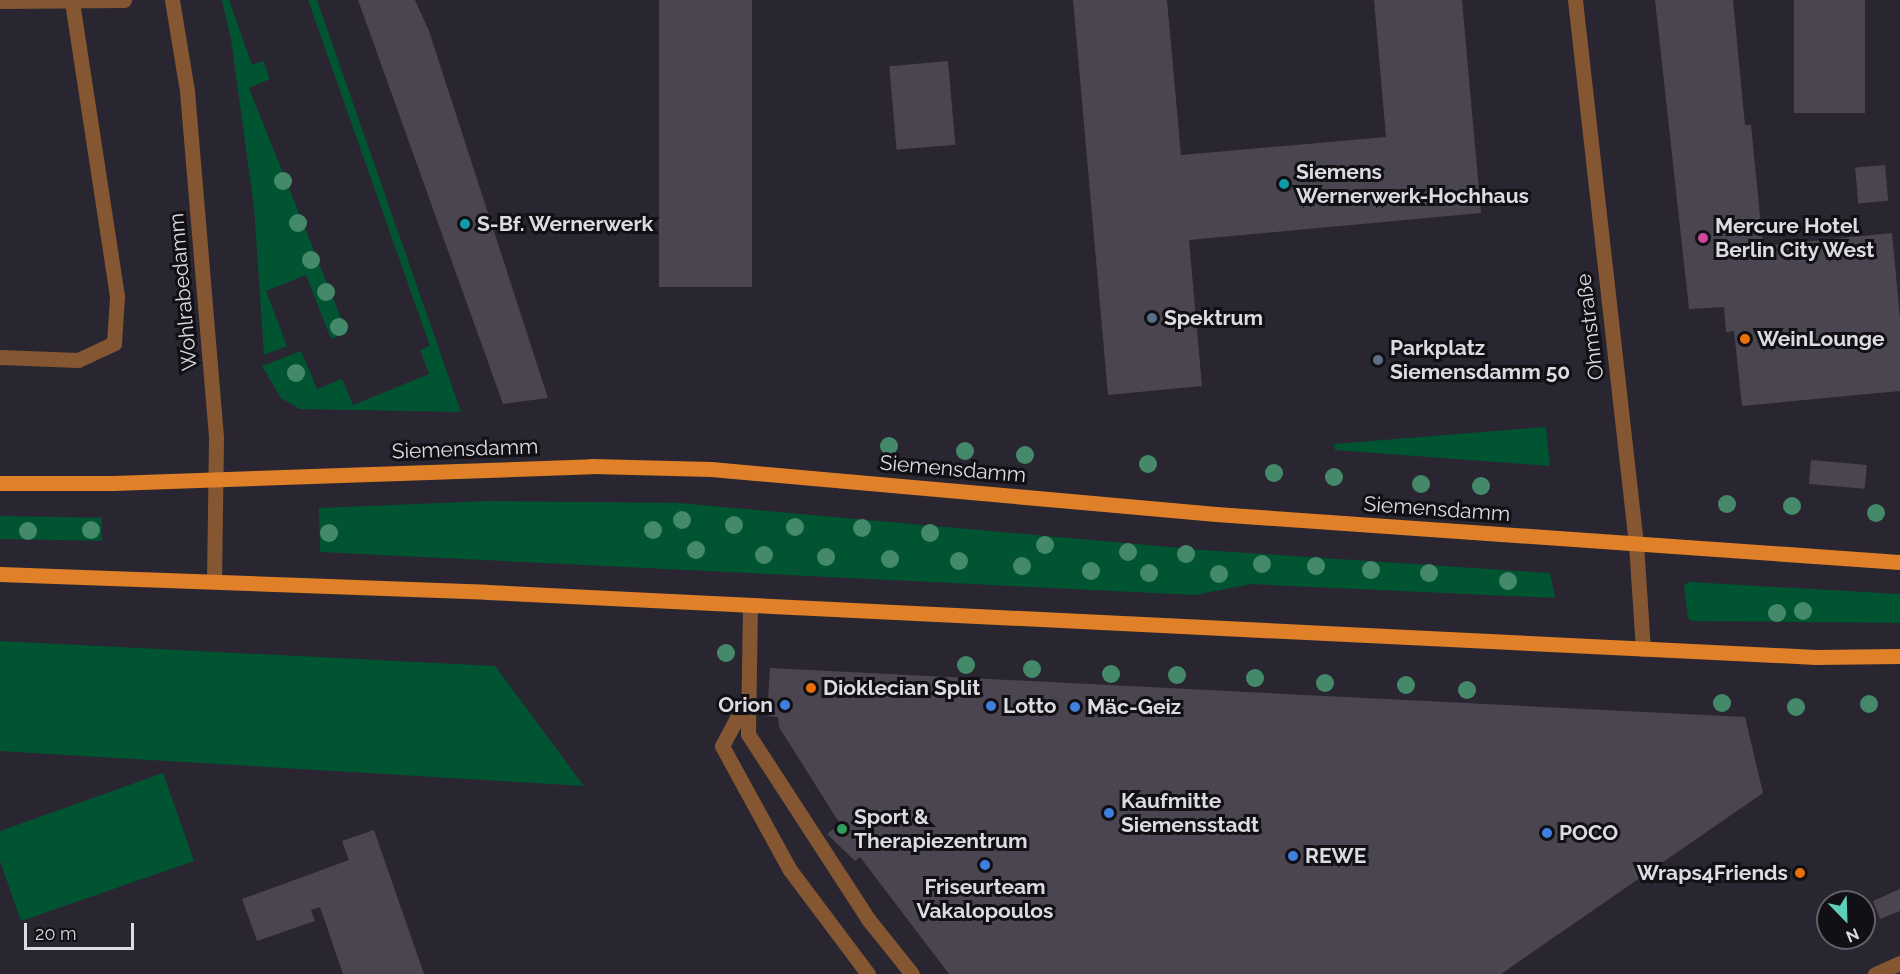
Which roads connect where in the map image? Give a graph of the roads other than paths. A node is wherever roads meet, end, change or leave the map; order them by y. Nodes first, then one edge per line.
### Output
1 (124, 0) edge
2 (172, 0) edge
3 (1575, 0) edge
4 (0, 2) edge
5 (72, 2) junction
6 (0, 357) edge
7 (217, 480) junction
8 (0, 483) edge
9 (1636, 544) junction
10 (1900, 562) edge
11 (0, 574) edge
12 (214, 581) junction
13 (750, 605) junction
14 (1643, 649) junction
15 (1900, 656) edge
16 (748, 697) junction
17 (1900, 963) edge
18 (868, 974) edge
19 (912, 974) edge
20 (1875, 974) edge

1 - 5 street
2 - 7 street, Wohlrabedamm
3 - 9 street, Ohmstraße
4 - 5 street
5 - 6 street
7 - 8 main road, Siemensdamm
7 - 9 main road, Siemensdamm
7 - 12 street, Wohlrabedamm
9 - 10 main road, Siemensdamm
9 - 14 street, Ohmstraße
11 - 12 main road
12 - 13 main road
13 - 14 main road
13 - 16 street
14 - 15 main road
16 - 18 street
16 - 19 street
17 - 20 street

